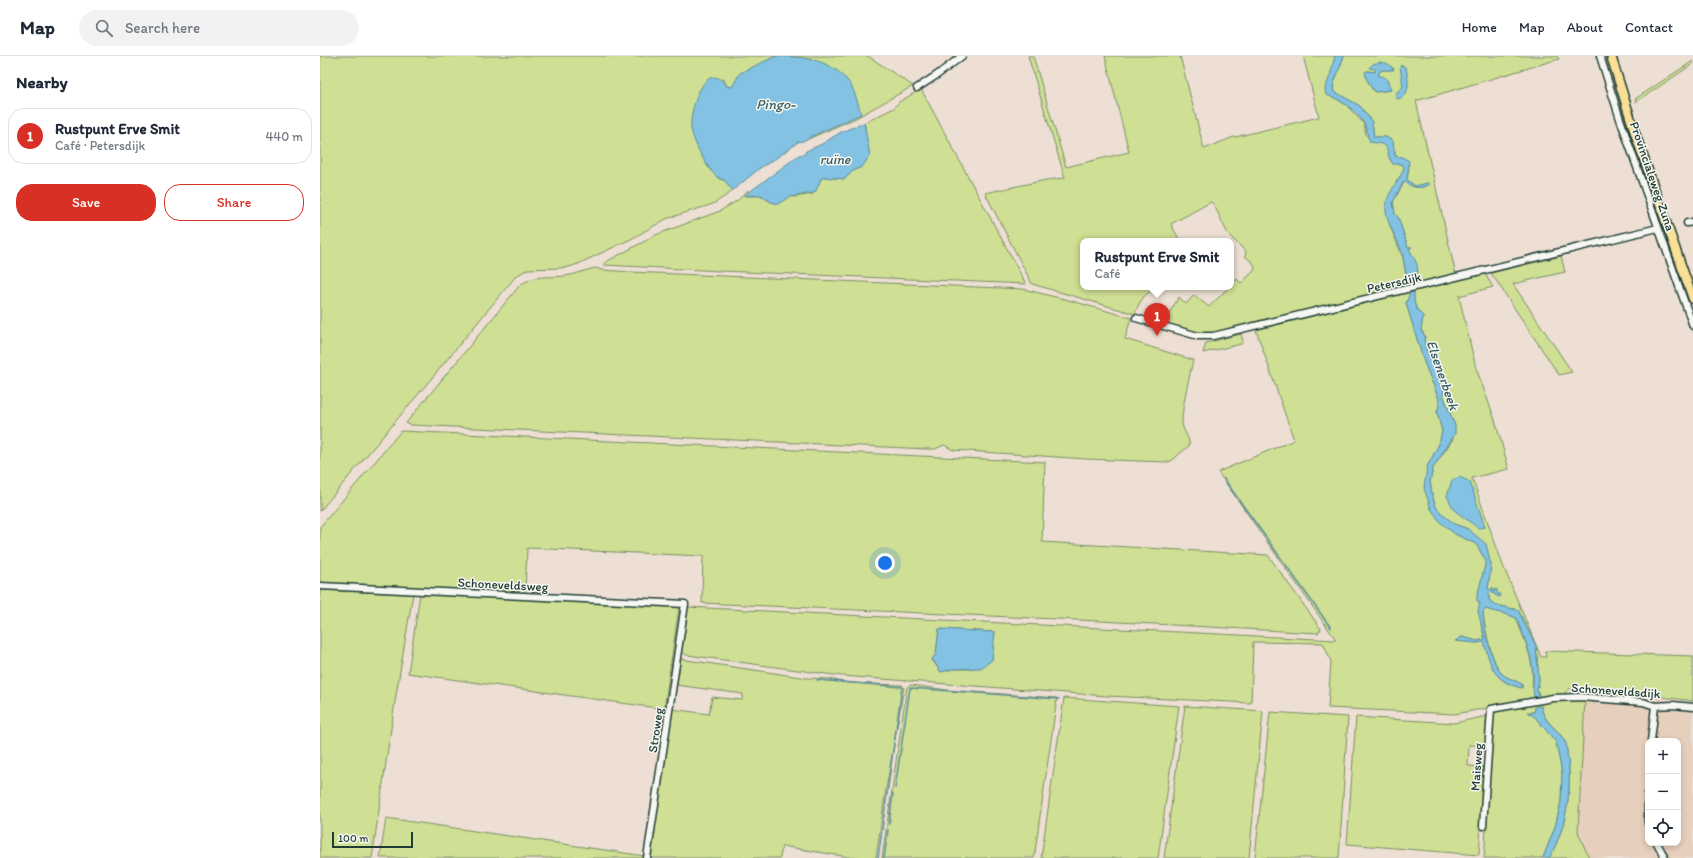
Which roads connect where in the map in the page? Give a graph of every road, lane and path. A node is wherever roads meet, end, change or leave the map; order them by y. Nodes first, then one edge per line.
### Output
1 (962, 56) edge
2 (1600, 56) edge
3 (1611, 56) edge
4 (917, 88) dead end
5 (1658, 228) junction
6 (1693, 299) edge
7 (1136, 318) dead end
8 (1693, 326) edge
9 (320, 586) edge
10 (685, 604) joint
11 (1655, 706) junction
12 (1693, 707) edge
13 (1491, 709) joint
14 (1651, 738) edge
15 (1483, 826) dead end
16 (1659, 846) edge
17 (647, 858) edge
18 (1665, 858) edge

1 - 4 street
2 - 5 street, Provincialeweg Zuna
3 - 6 main road, Provincialeweg Zuna
5 - 7 street, Petersdijk
5 - 8 street, Provincialeweg Zuna
9 - 10 street, Schoneveldsweg
10 - 17 street, Stroweg
11 - 12 street, Schoneveldsdijk
11 - 13 street, Schoneveldsdijk
11 - 14 street
13 - 15 street, Maisweg
16 - 18 street

